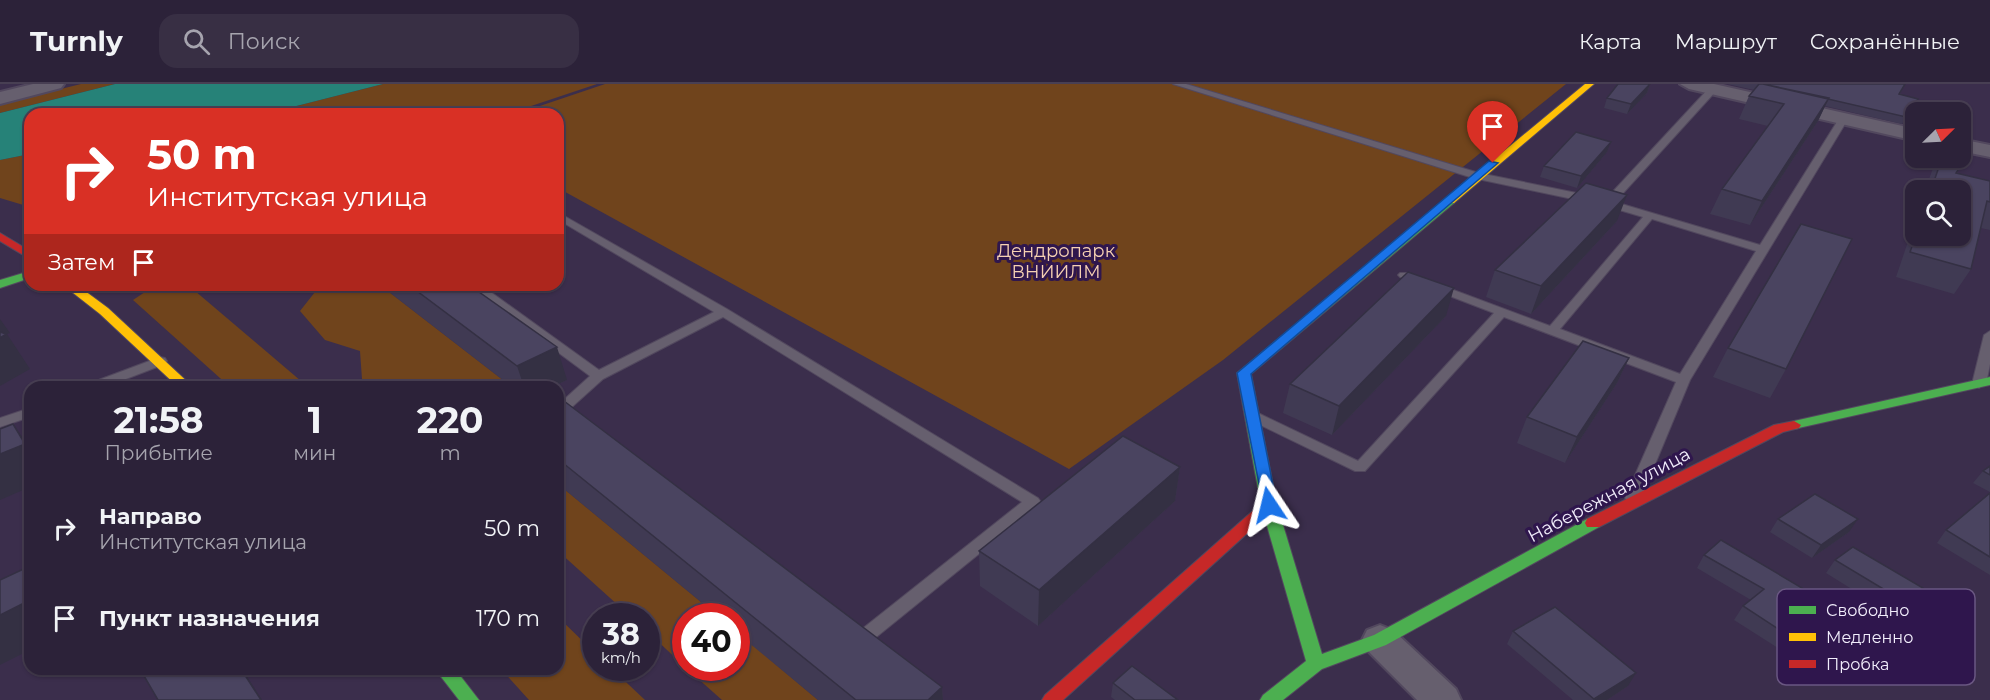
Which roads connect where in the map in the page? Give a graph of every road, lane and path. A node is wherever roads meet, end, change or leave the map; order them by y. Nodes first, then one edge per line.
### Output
1 (56, 84) edge
2 (1177, 84) edge
3 (1209, 84) edge
4 (1590, 84) edge
5 (1689, 84) edge
6 (1713, 89) junction
7 (1197, 90) junction
8 (0, 98) edge
9 (1842, 119) junction
10 (1905, 133) edge
11 (1971, 147) edge
12 (1990, 151) edge
13 (1477, 176) junction
14 (1608, 203) junction
15 (1650, 215) junction
16 (566, 220) dead end
17 (0, 236) edge
18 (1763, 249) junction
19 (24, 252) edge
20 (1404, 275) edge
21 (24, 276) edge
22 (0, 284) edge
23 (77, 291) edge
24 (481, 291) edge
25 (723, 312) junction
26 (1502, 312) junction
27 (1552, 331) junction
28 (1990, 335) edge
29 (160, 361) junction
30 (598, 376) junction
31 (1683, 380) junction
32 (108, 381) edge
33 (180, 381) edge
34 (1984, 382) edge
35 (564, 413) edge
36 (24, 414) edge
37 (1254, 416) junction
38 (0, 423) edge
39 (1631, 502) junction
40 (1269, 505) junction
41 (1380, 640) junction
42 (858, 642) edge
43 (1316, 664) junction
44 (449, 675) edge
45 (470, 700) edge
46 (1052, 700) edge
47 (1269, 700) edge
48 (1442, 700) edge

1 - 8 street
2 - 7 lane
3 - 7 lane
4 - 13 street
5 - 6 street
6 - 9 street
6 - 14 lane
7 - 13 lane
9 - 10 street
9 - 18 lane
11 - 12 street
13 - 14 lane
13 - 37 street
14 - 15 lane
15 - 18 lane
15 - 27 lane
16 - 25 lane
17 - 19 street
18 - 31 lane
20 - 26 lane
21 - 22 street
23 - 29 street
24 - 30 lane
25 - 30 lane
25 - 42 lane
26 - 27 lane
26 - 37 lane
27 - 31 lane
28 - 34 lane
29 - 32 lane
29 - 33 street
30 - 35 lane
31 - 39 lane
34 - 39 street, Набережная улица
36 - 38 lane
37 - 40 street
39 - 41 street, Набережная улица
40 - 43 street
40 - 46 street
41 - 43 street, Набережная улица
41 - 48 street
43 - 47 street, Набережная улица
44 - 45 street

